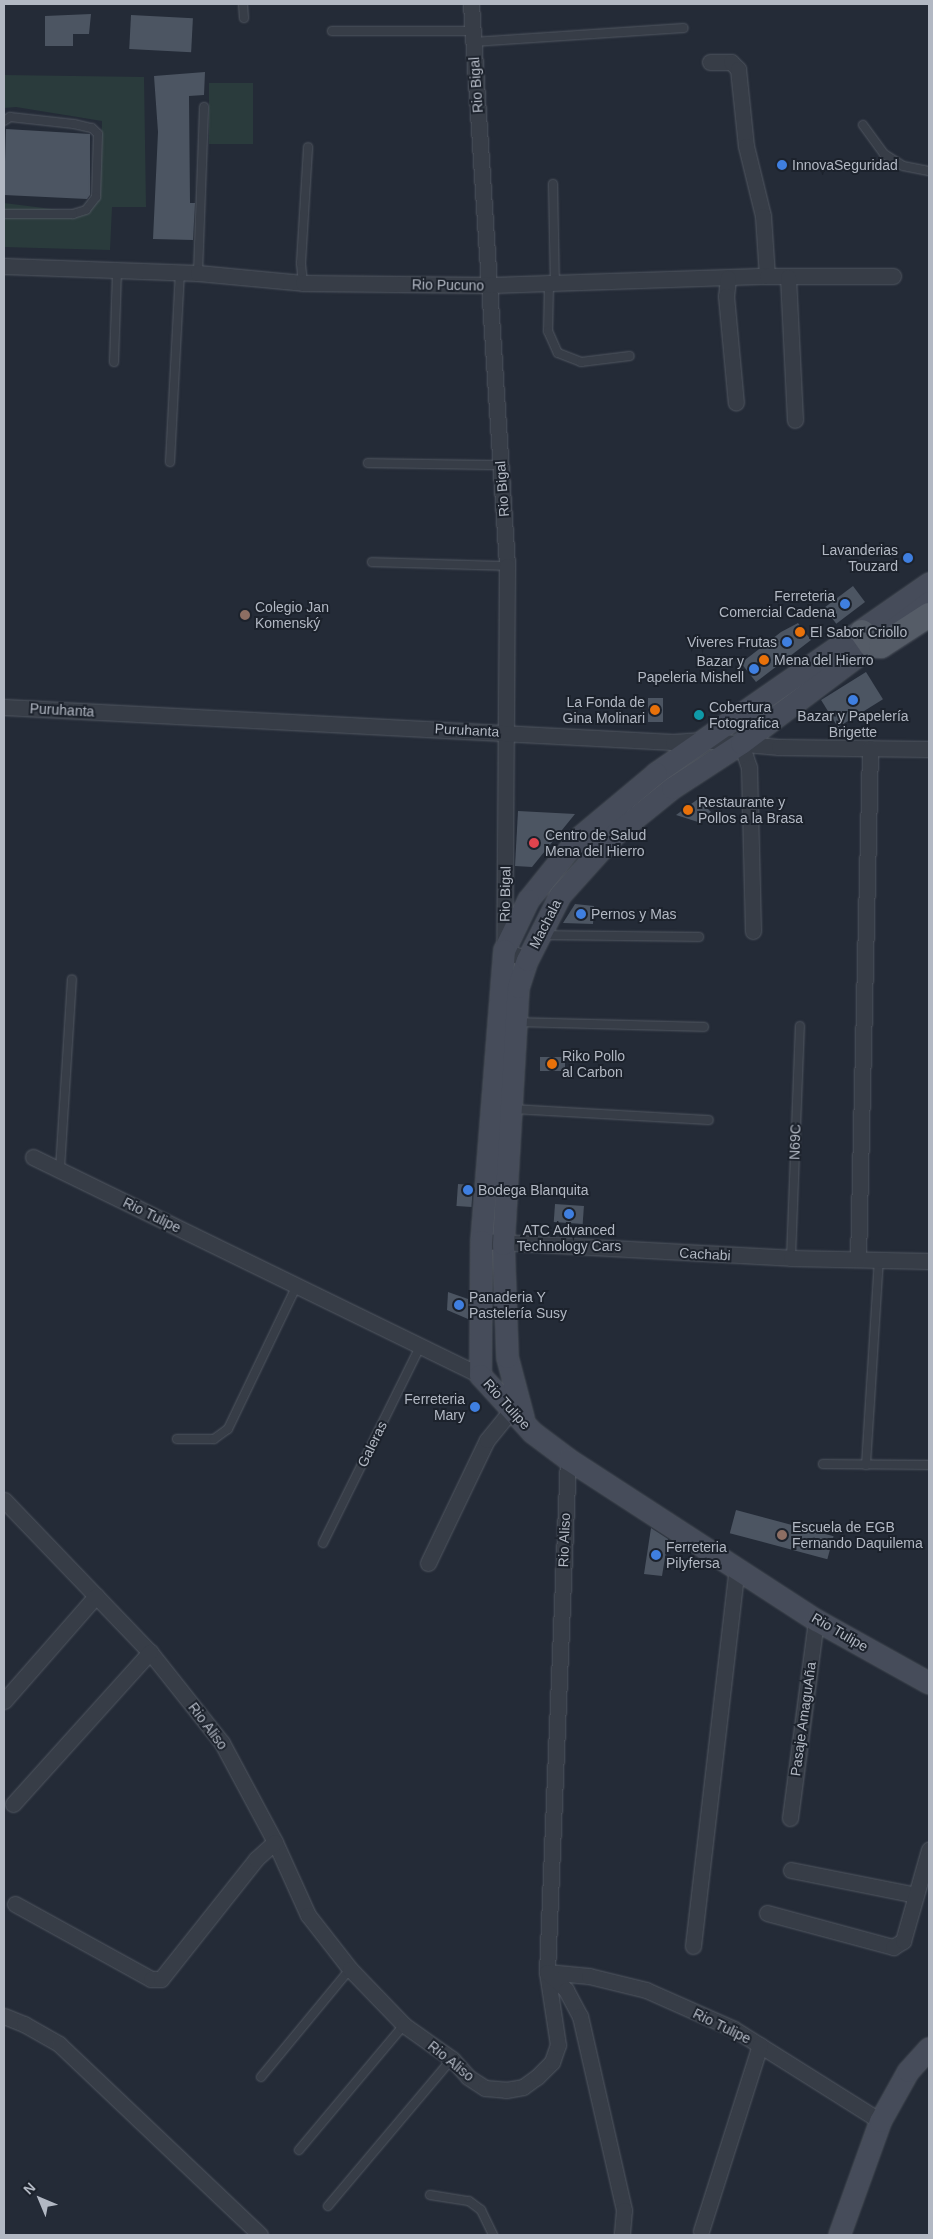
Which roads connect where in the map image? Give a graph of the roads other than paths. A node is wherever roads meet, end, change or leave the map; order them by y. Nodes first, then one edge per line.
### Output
1 (243, 4) edge
2 (471, 4) edge
3 (244, 18) dead end
4 (684, 28) dead end
5 (332, 31) dead end
6 (473, 36) junction
7 (710, 62) dead end
8 (204, 106) dead end
9 (4, 121) edge
10 (863, 125) dead end
11 (308, 147) dead end
12 (929, 172) edge
13 (553, 184) dead end
14 (4, 214) edge
15 (4, 266) edge
16 (118, 270) junction
17 (180, 273) junction
18 (198, 273) junction
19 (767, 276) junction
20 (788, 276) junction
21 (893, 276) dead end
22 (728, 278) junction
23 (303, 283) junction
24 (552, 285) junction
25 (491, 286) junction
26 (630, 356) dead end
27 (114, 362) dead end
28 (736, 403) dead end
29 (795, 420) dead end
30 (170, 462) dead end
31 (368, 463) dead end
32 (501, 465) junction
33 (372, 562) dead end
34 (507, 566) junction
35 (929, 583) edge
36 (929, 602) edge
37 (929, 615) edge
38 (866, 639) junction
39 (4, 707) edge
40 (507, 732) junction
41 (702, 740) junction
42 (741, 743) junction
43 (870, 748) junction
44 (929, 749) edge
45 (753, 931) dead end
46 (539, 935) junction
47 (699, 937) dead end
48 (504, 950) junction
49 (527, 960) junction
50 (72, 979) dead end
51 (516, 1022) junction
52 (704, 1026) dead end
53 (800, 1026) dead end
54 (511, 1109) junction
55 (709, 1120) dead end
56 (33, 1157) dead end
57 (60, 1170) junction
58 (481, 1241) junction
59 (503, 1244) junction
60 (791, 1258) junction
61 (858, 1259) junction
62 (879, 1260) junction
63 (929, 1261) edge
64 (297, 1285) junction
65 (421, 1344) junction
66 (480, 1375) junction
67 (518, 1415) junction
68 (177, 1438) dead end
69 (568, 1459) junction
70 (822, 1464) dead end
71 (866, 1465) junction
72 (929, 1465) edge
73 (4, 1500) edge
74 (323, 1543) dead end
75 (428, 1563) dead end
76 (737, 1567) junction
77 (96, 1596) junction
78 (816, 1620) junction
79 (150, 1652) junction
80 (929, 1683) edge
81 (4, 1701) edge
82 (13, 1804) dead end
83 (790, 1818) dead end
84 (275, 1842) junction
85 (929, 1850) edge
86 (791, 1870) dead end
87 (916, 1895) junction
88 (15, 1904) dead end
89 (767, 1913) dead end
90 (693, 1946) dead end
91 (350, 1969) junction
92 (547, 1972) junction
93 (4, 2016) edge
94 (404, 2025) junction
95 (760, 2045) junction
96 (929, 2048) edge
97 (452, 2059) junction
98 (261, 2077) dead end
99 (880, 2121) junction
100 (299, 2150) dead end
101 (430, 2195) dead end
102 (328, 2206) dead end
103 (623, 2222) edge
104 (701, 2231) dead end
105 (260, 2235) edge
106 (493, 2235) edge
107 (611, 2235) edge
108 (839, 2235) edge

1 - 3 lane
2 - 6 street, Rio Bigal
4 - 6 lane
5 - 6 lane
6 - 25 street, Rio Bigal
7 - 19 street
8 - 18 lane
9 - 14 lane
10 - 12 lane
11 - 23 lane
13 - 24 lane
15 - 16 street, Rio Pucuno
16 - 17 street, Rio Pucuno
16 - 27 lane
17 - 18 street, Rio Pucuno
17 - 30 lane
18 - 23 street, Rio Pucuno
19 - 20 street, Rio Pucuno
19 - 22 street, Rio Pucuno
20 - 21 street, Rio Pucuno
20 - 29 street
22 - 24 street, Rio Pucuno
22 - 28 street
23 - 25 street, Rio Pucuno
24 - 25 street, Rio Pucuno
24 - 26 lane
25 - 32 street, Rio Bigal
31 - 32 lane
32 - 34 street, Rio Bigal
33 - 34 lane
34 - 40 street, Rio Bigal
35 - 38 main road, Machala
36 - 38 main road, Machala
37 - 38 main road
38 - 41 main road, Machala
38 - 42 main road, Machala
39 - 40 street, Puruhanta
40 - 41 street, Puruhanta
40 - 48 street, Rio Bigal
41 - 42 street, Puruhanta
41 - 48 main road, Machala
42 - 43 street, Puruhanta
42 - 45 street
42 - 46 main road, Machala
43 - 44 street, Puruhanta
43 - 61 street
46 - 47 lane
46 - 49 main road, Machala
48 - 49 street
48 - 58 main road, Machala
49 - 51 main road, Machala
50 - 57 lane
51 - 52 lane
51 - 54 main road, Machala
53 - 60 lane, N69C
54 - 55 lane
54 - 59 main road, Machala
56 - 57 street, Rio Tulipe
57 - 64 street, Rio Tulipe
58 - 59 street, Cachabi
58 - 66 main road, Machala
59 - 60 street, Cachabi
59 - 67 main road, Machala
60 - 61 street, Cachabi
61 - 62 street, Cachabi
62 - 63 street, Cachabi
62 - 71 lane
64 - 65 street, Rio Tulipe
64 - 68 lane
65 - 66 street, Rio Tulipe
65 - 74 lane, Galeras
66 - 67 main road, Rio Tulipe
67 - 69 main road, Rio Tulipe
67 - 75 street
69 - 76 main road, Rio Tulipe
69 - 92 street, Rio Aliso
70 - 71 lane
71 - 72 lane
73 - 77 street, Rio Aliso
76 - 78 main road, Rio Tulipe
76 - 90 street
77 - 79 street, Rio Aliso
77 - 81 street
78 - 80 main road, Rio Tulipe
78 - 83 street, Pasaje AmaguAña
79 - 82 street
79 - 84 street, Rio Aliso
84 - 88 street
84 - 91 street, Rio Aliso
85 - 87 street
86 - 87 street
87 - 89 street
91 - 94 street, Rio Aliso
91 - 98 lane
92 - 95 street, Rio Tulipe
92 - 97 street, Rio Aliso
92 - 103 street
93 - 105 street
94 - 97 street, Rio Aliso
94 - 100 lane
95 - 99 street, Rio Tulipe
95 - 104 street
96 - 99 main road
97 - 102 lane
99 - 108 main road
101 - 106 lane
103 - 107 street

